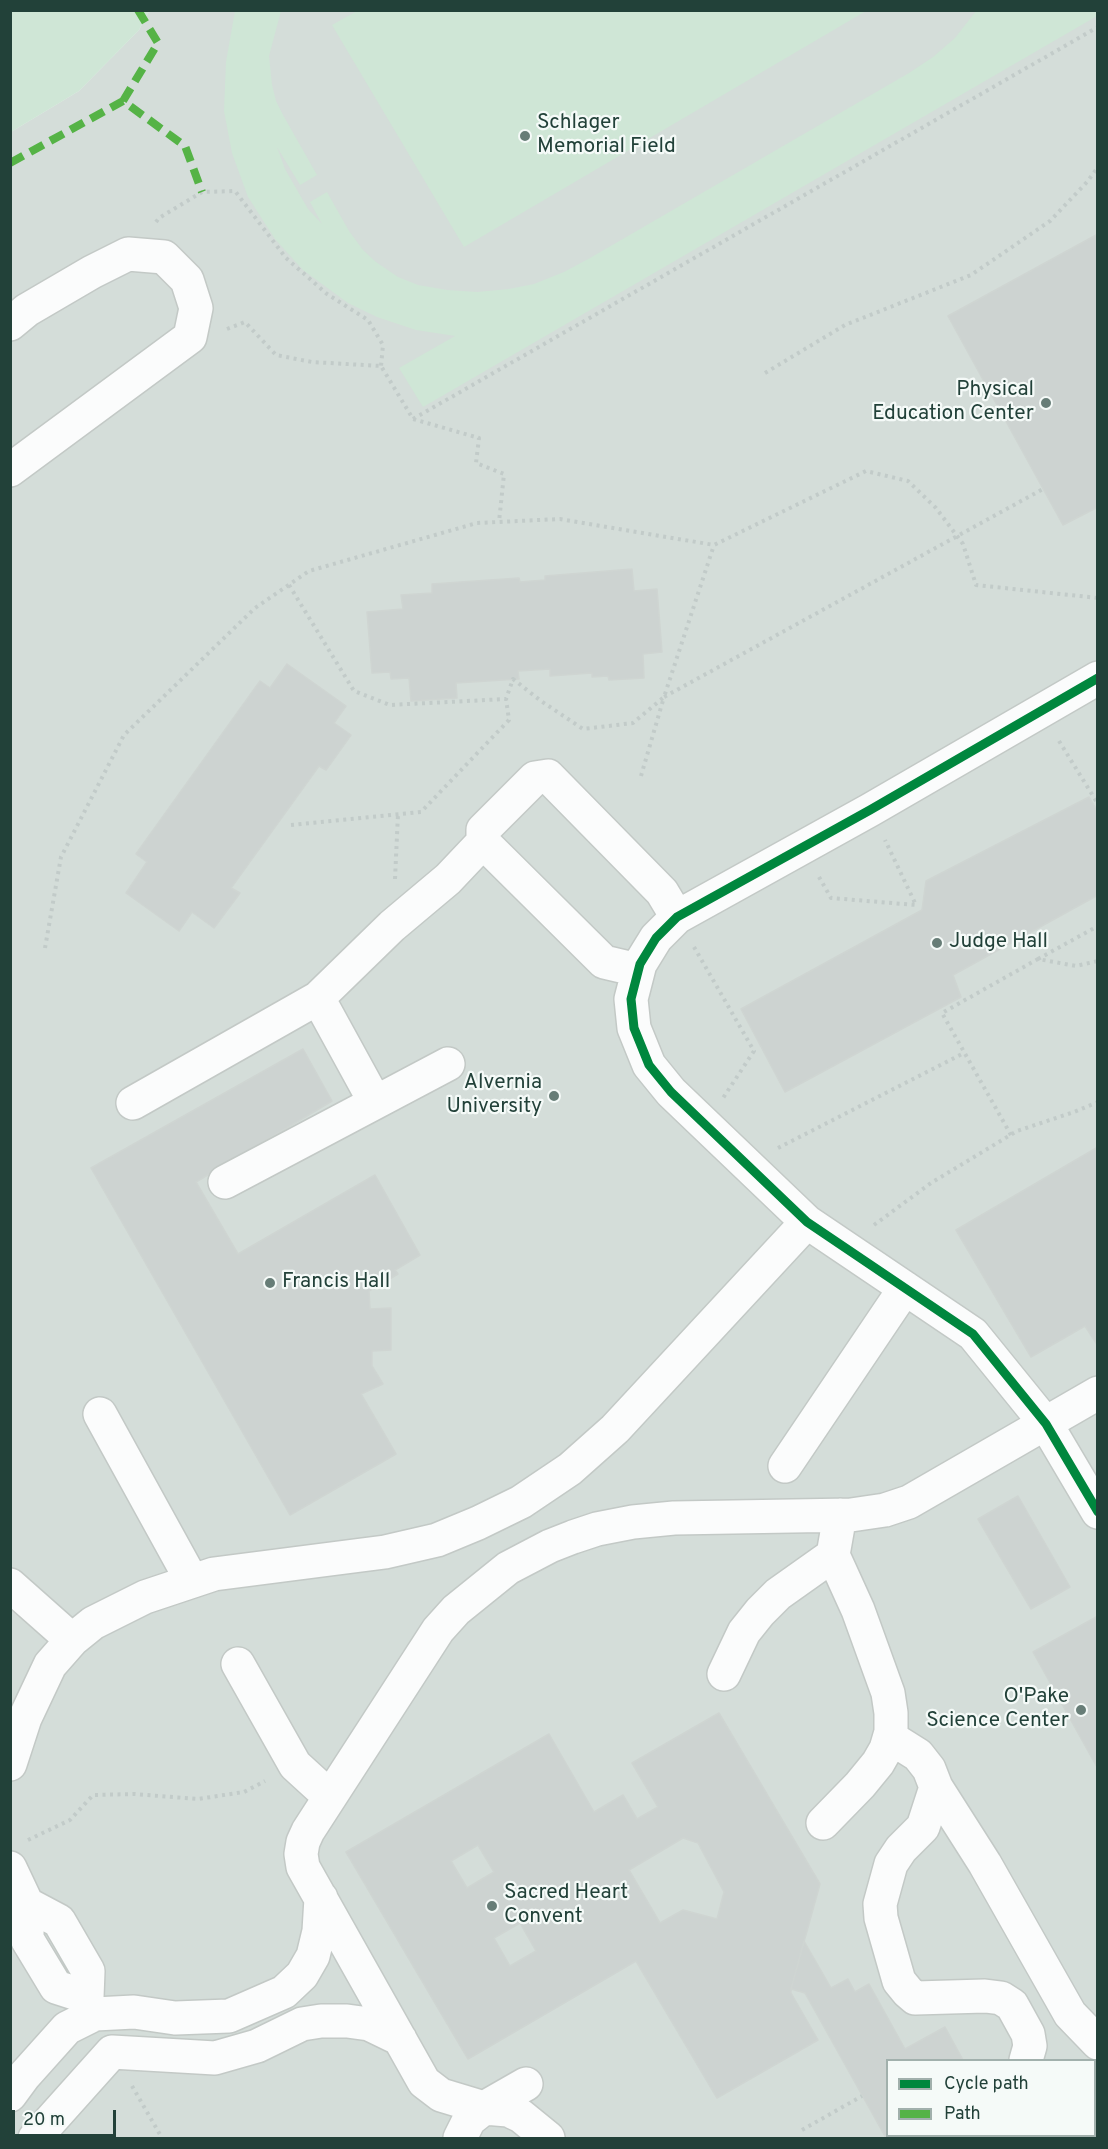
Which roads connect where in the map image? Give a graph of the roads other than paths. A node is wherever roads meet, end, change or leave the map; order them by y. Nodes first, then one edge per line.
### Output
1 (10, 324) edge
2 (12, 466) edge
3 (1098, 678) edge
4 (483, 842) junction
5 (677, 917) junction
6 (638, 970) junction
7 (318, 998) junction
8 (448, 1064) dead end
9 (375, 1102) junction
10 (133, 1103) dead end
11 (225, 1182) dead end
12 (807, 1222) junction
13 (905, 1288) junction
14 (1098, 1393) edge
15 (100, 1414) dead end
16 (1046, 1424) junction
17 (785, 1466) dead end
18 (1098, 1512) edge
19 (840, 1515) junction
20 (833, 1555) junction
21 (192, 1581) junction
22 (10, 1585) edge
23 (72, 1640) junction
24 (238, 1664) dead end
25 (724, 1674) dead end
26 (891, 1738) junction
27 (10, 1764) edge
28 (936, 1787) junction
29 (330, 1797) junction
30 (823, 1823) dead end
31 (15, 1856) edge
32 (321, 1898) junction
33 (284, 1992) junction
34 (91, 2006) junction
35 (1070, 2014) junction
36 (302, 2024) junction
37 (400, 2039) junction
38 (1098, 2043) edge
39 (112, 2052) junction
40 (1028, 2053) edge
41 (526, 2084) dead end
42 (10, 2095) edge
43 (484, 2108) junction
44 (35, 2139) edge
45 (460, 2139) edge
46 (548, 2139) edge

1 - 2 street
3 - 5 street
4 - 5 street
4 - 6 street
4 - 7 street
5 - 6 street
6 - 12 street
7 - 9 street
7 - 10 street
8 - 9 street
9 - 11 street
12 - 13 street
12 - 21 street
13 - 16 street
13 - 17 street
14 - 16 street
15 - 21 street
16 - 18 street
16 - 19 street
19 - 20 street
19 - 29 street
20 - 25 street
20 - 26 street
21 - 23 street
22 - 23 street
23 - 27 street
24 - 29 street
26 - 28 street
26 - 30 street
28 - 35 street
28 - 40 street
29 - 32 street
31 - 34 street
32 - 33 street
32 - 37 street
33 - 34 street
33 - 36 street
34 - 39 street
34 - 42 street
35 - 38 street
35 - 40 street
36 - 37 street
36 - 39 street
37 - 43 street
39 - 44 street
41 - 43 street
43 - 45 street
43 - 46 street

